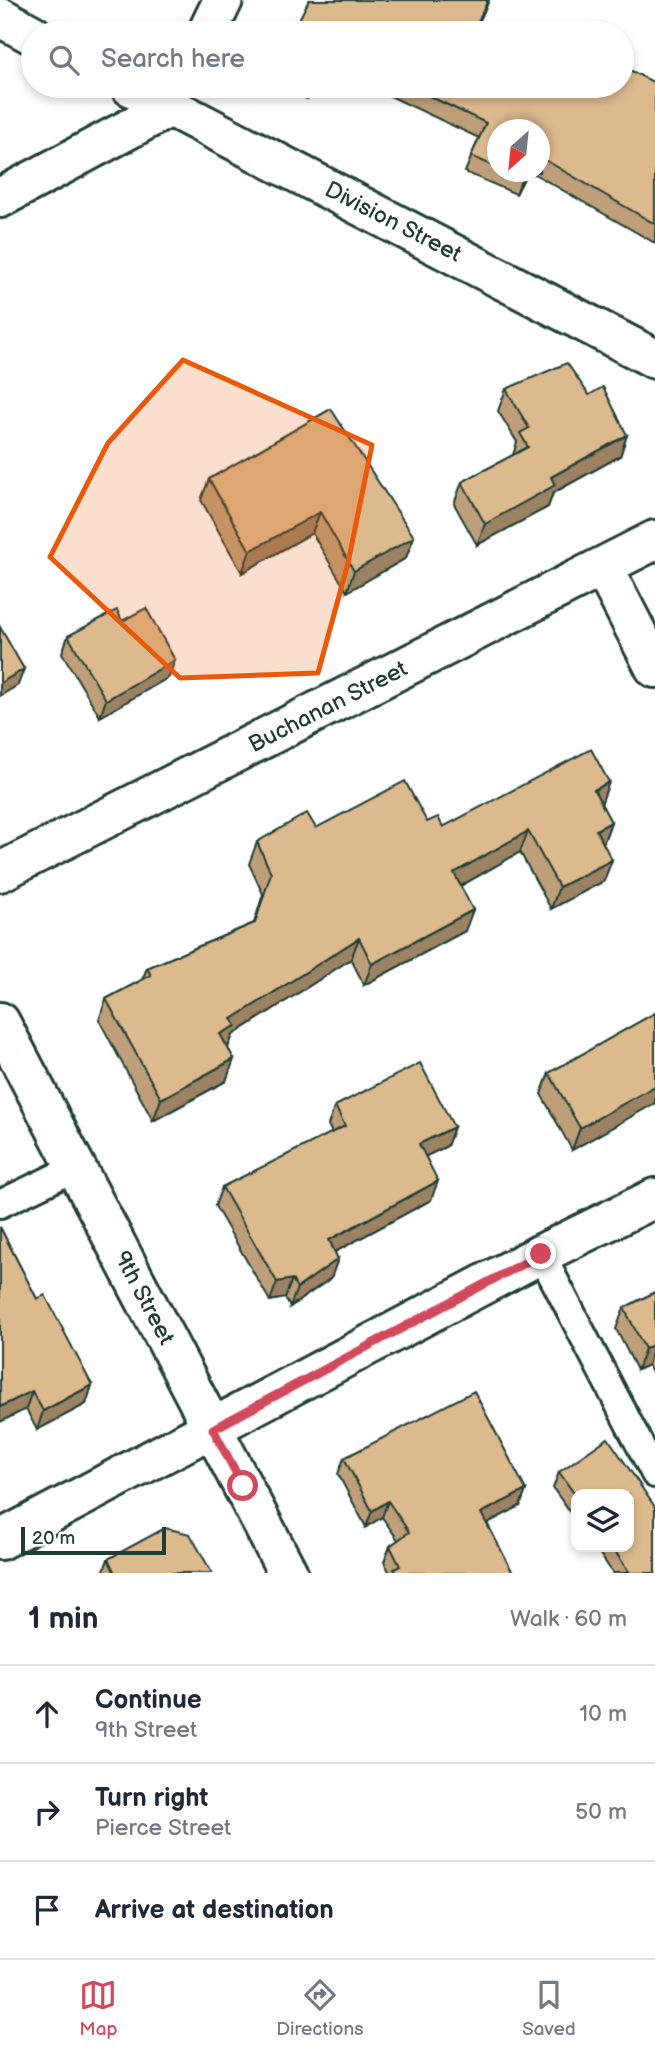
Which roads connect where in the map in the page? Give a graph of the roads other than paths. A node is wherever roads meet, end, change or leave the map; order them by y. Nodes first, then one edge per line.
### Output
1 (223, 0) edge
2 (0, 17) edge
3 (213, 21) edge
4 (21, 28) edge
5 (172, 98) edge
6 (179, 98) edge
7 (0, 198) edge
8 (655, 359) edge
9 (655, 540) edge
10 (603, 567) junction
11 (655, 668) edge
12 (0, 872) edge
13 (0, 1022) edge
14 (75, 1168) junction
15 (655, 1198) edge
16 (0, 1205) edge
17 (541, 1254) junction
18 (213, 1429) junction
19 (655, 1474) edge
20 (0, 1540) edge
21 (288, 1573) edge

1 - 3 street
2 - 4 street
5 - 7 street
6 - 8 street, Division Street
9 - 10 street, Buchanan Street
10 - 11 street
10 - 12 street, Buchanan Street
13 - 14 street, 9th Street
14 - 16 lane
14 - 18 street, 9th Street
15 - 17 street
17 - 18 street
17 - 19 lane
18 - 20 street
18 - 21 street, 9th Street

